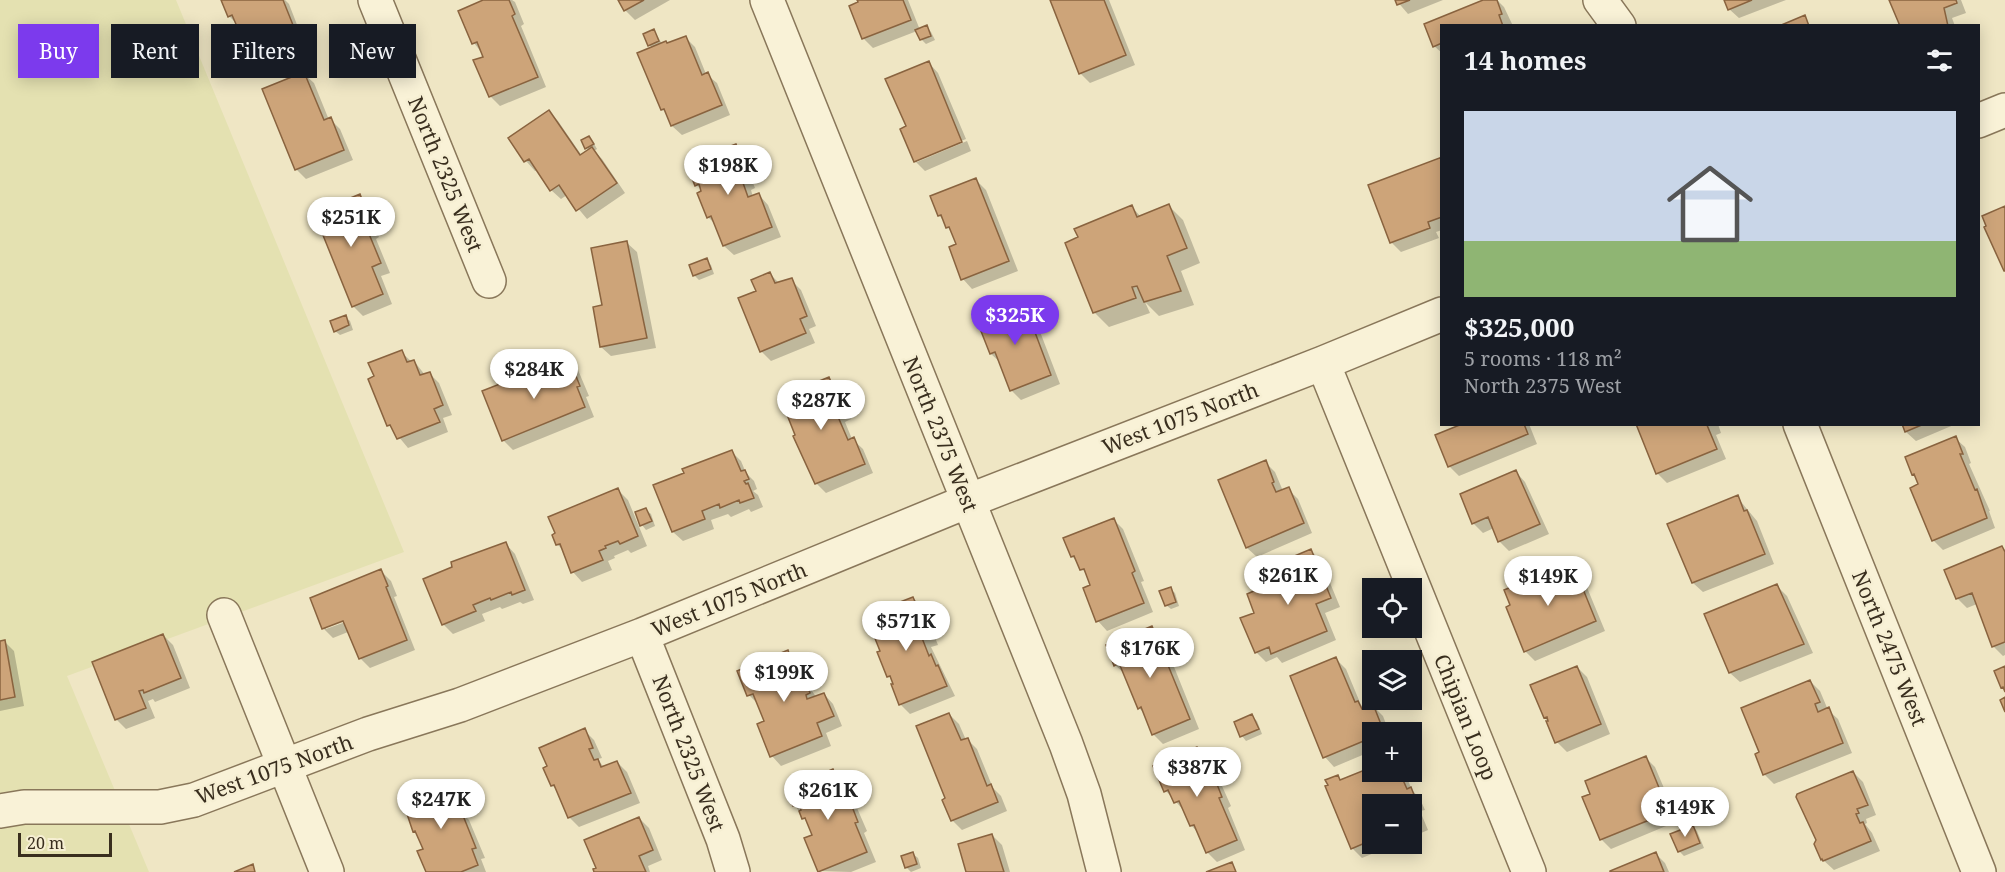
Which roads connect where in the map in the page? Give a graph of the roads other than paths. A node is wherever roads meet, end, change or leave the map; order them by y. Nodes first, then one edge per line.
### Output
1 (375, 0) edge
2 (767, 0) edge
3 (1600, 0) edge
4 (1618, 24) edge
5 (2005, 110) edge
6 (1980, 121) edge
7 (489, 281) dead end
8 (1440, 315) edge
9 (1323, 363) junction
10 (1801, 426) edge
11 (968, 501) junction
12 (224, 615) dead end
13 (642, 635) junction
14 (284, 767) junction
15 (0, 811) edge
16 (327, 872) edge
17 (733, 872) edge
18 (1104, 872) edge
19 (1529, 872) edge
20 (1979, 872) edge

1 - 7 street, North 2325 West
2 - 11 street, North 2375 West
3 - 4 street
5 - 6 street
8 - 9 street, West 1075 North
9 - 11 street, West 1075 North
9 - 19 street, Chipian Loop
10 - 20 street, North 2475 West
11 - 13 street, West 1075 North
11 - 18 street, North 2375 West
12 - 14 street
13 - 14 street, West 1075 North
13 - 17 street, North 2325 West
14 - 15 street, West 1075 North
14 - 16 street

